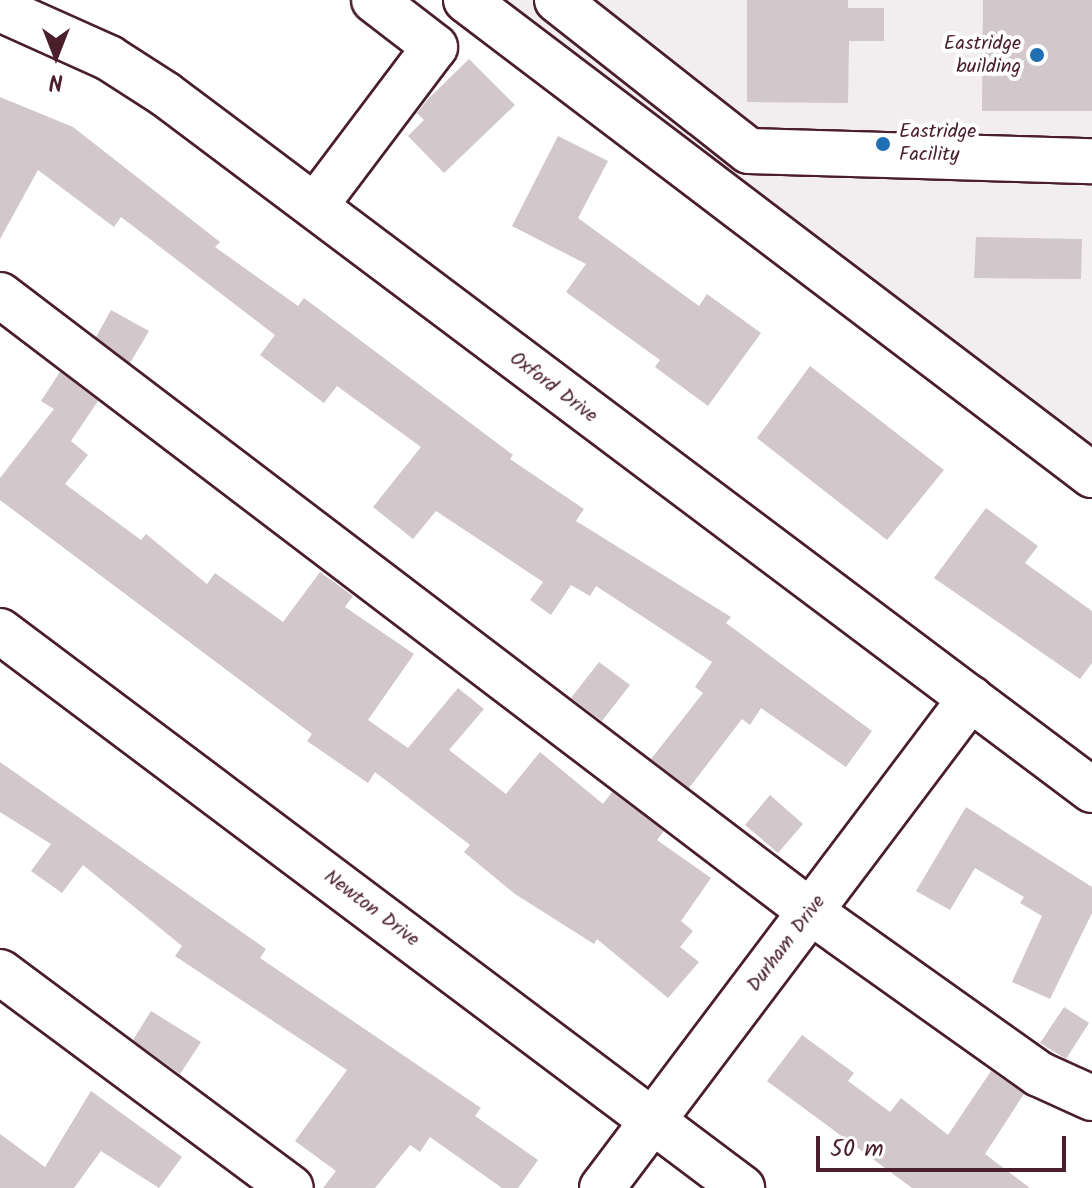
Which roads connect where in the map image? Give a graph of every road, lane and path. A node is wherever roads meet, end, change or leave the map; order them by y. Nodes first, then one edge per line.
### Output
1 (374, 0) edge
2 (466, 0) edge
3 (557, 0) edge
4 (0, 9) edge
5 (1092, 161) edge
6 (315, 206) junction
7 (0, 295) edge
8 (1092, 475) edge
9 (0, 631) edge
10 (971, 698) junction
11 (1092, 790) edge
12 (811, 912) junction
13 (0, 972) edge
14 (1092, 1098) edge
15 (653, 1122) junction
16 (291, 1188) edge
17 (602, 1188) edge
18 (742, 1188) edge

1 - 6 street
2 - 8 street
3 - 5 street
4 - 6 street, Oxford Drive
6 - 10 street, Oxford Drive
7 - 12 street
9 - 15 street, Newton Drive
10 - 11 street, Oxford Drive
10 - 12 street, Durham Drive
12 - 14 street
12 - 15 street, Durham Drive
13 - 16 street
15 - 17 street, Durham Drive
15 - 18 street, Newton Drive

